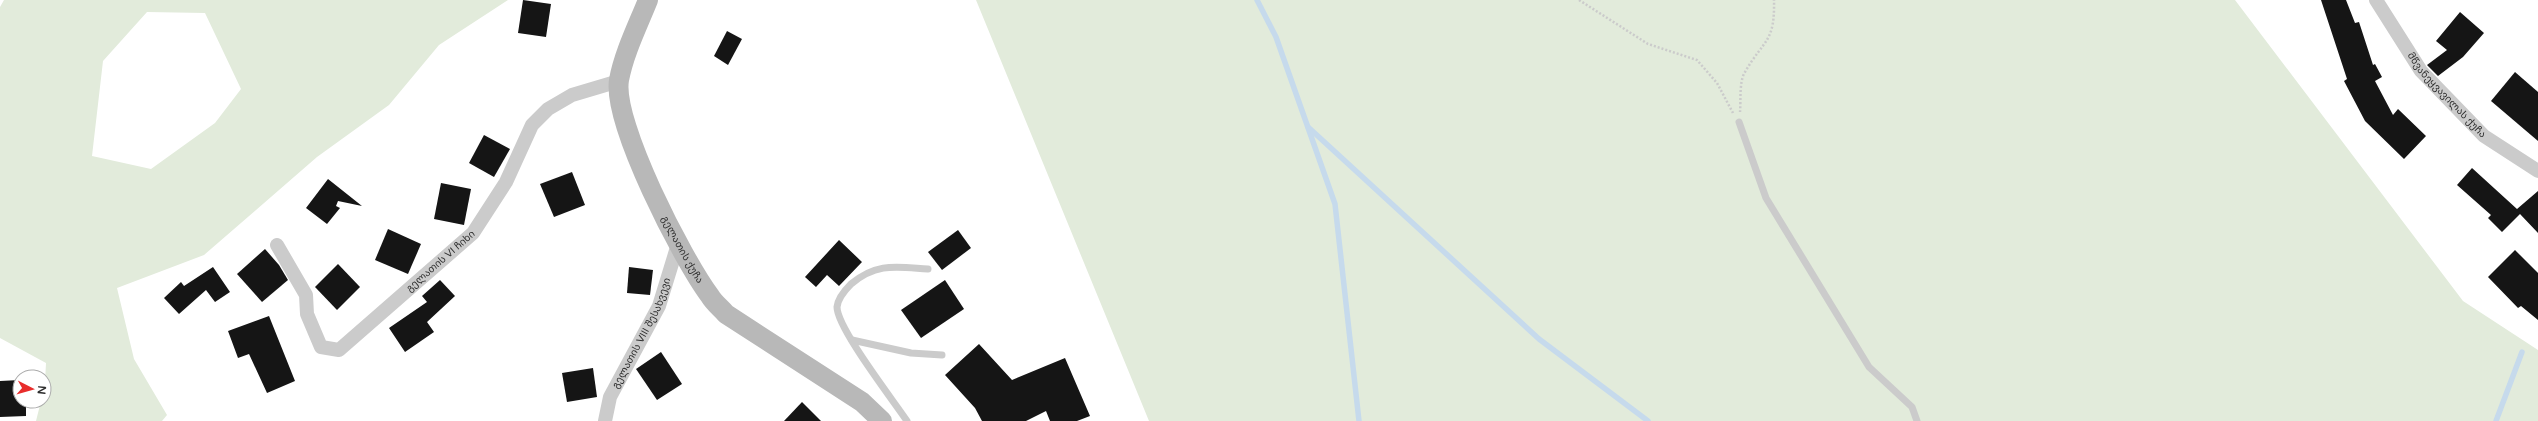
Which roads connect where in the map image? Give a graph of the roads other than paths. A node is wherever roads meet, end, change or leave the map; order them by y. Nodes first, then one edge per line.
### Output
1 (648, 0) edge
2 (2376, 0) edge
3 (619, 81) junction
4 (1738, 122) road end
5 (2538, 171) edge
6 (678, 244) junction
7 (277, 245) dead end
8 (928, 269) dead end
9 (852, 340) junction
10 (942, 355) dead end
11 (605, 421) edge
12 (882, 421) edge
13 (907, 421) edge
14 (1917, 421) edge

1 - 3 main road, გელათის ქუჩა
2 - 5 street, მწვანეყვავილას ქუჩა
3 - 6 main road, გელათის ქუჩა
3 - 7 street, გელათის VI ჩიხი
4 - 14 lane
6 - 11 street, გელათის VIII შესახვევი
6 - 12 main road, გელათის ქუჩა
8 - 9 lane
9 - 10 lane
9 - 13 lane

